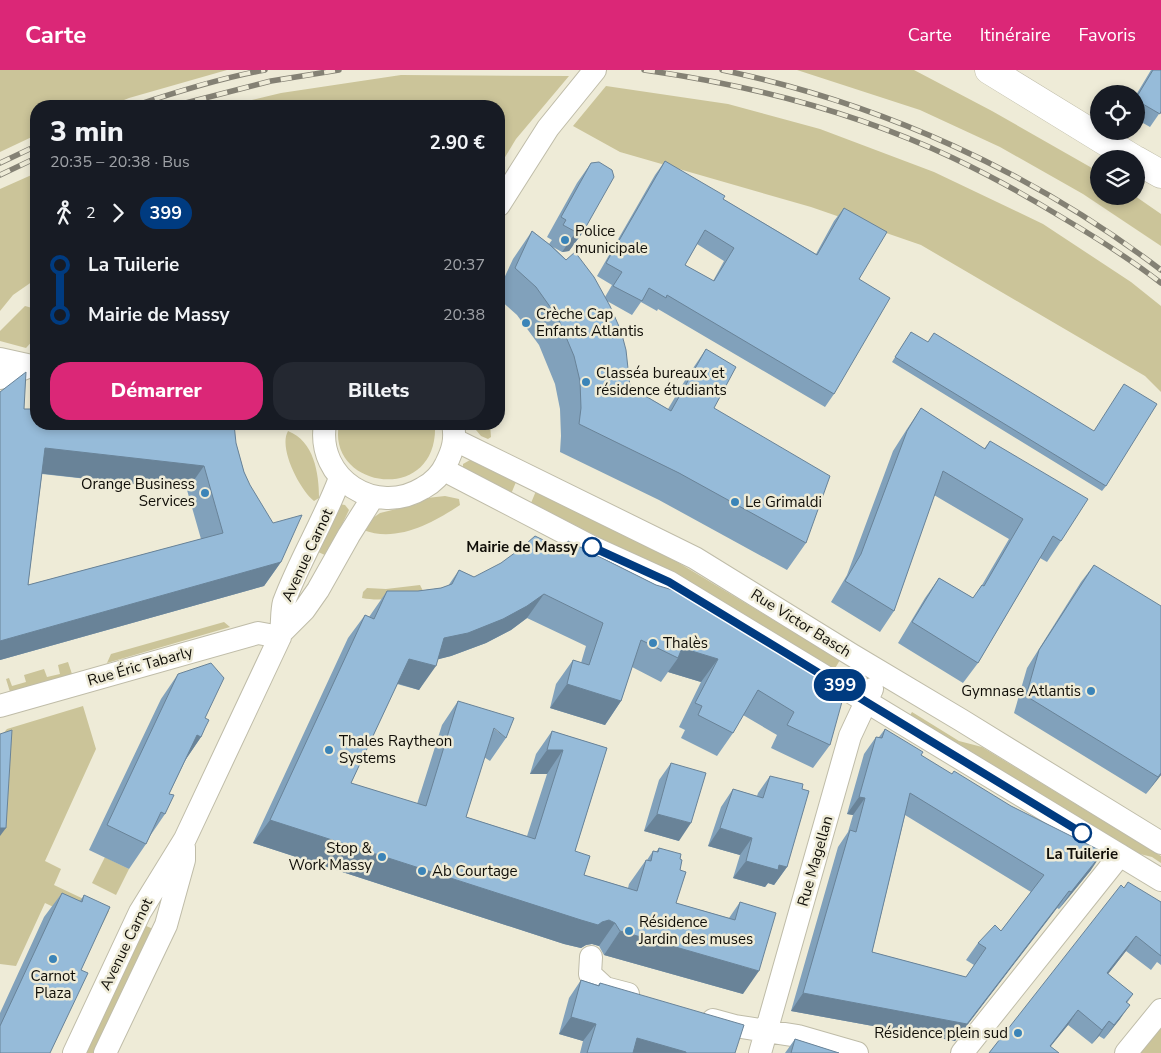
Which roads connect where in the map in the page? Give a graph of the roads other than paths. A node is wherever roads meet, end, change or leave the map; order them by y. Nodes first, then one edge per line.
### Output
1 (989, 70) edge
2 (588, 78) edge
3 (1120, 150) edge
4 (1145, 165) edge
5 (1161, 174) edge
6 (505, 196) edge
7 (0, 359) edge
8 (30, 366) edge
9 (30, 368) edge
10 (0, 378) edge
11 (323, 430) edge
12 (454, 432) edge
13 (444, 470) junction
14 (340, 478) junction
15 (373, 497) junction
16 (280, 635) junction
17 (879, 672) junction
18 (866, 701) junction
19 (0, 706) edge
20 (184, 839) junction
21 (1161, 843) edge
22 (1120, 855) junction
23 (1161, 880) edge
24 (592, 957) dead end
25 (652, 1001) edge
26 (1161, 1010) edge
27 (689, 1012) edge
28 (767, 1030) junction
29 (74, 1053) edge
30 (105, 1053) edge
31 (760, 1053) edge
32 (857, 1053) edge
33 (962, 1053) edge
34 (1126, 1053) edge

1 - 3 main road
2 - 6 street
4 - 5 main road
7 - 8 street
9 - 10 street
11 - 14 street
12 - 13 street
12 - 17 street, Rue Victor Basch
13 - 15 street
13 - 18 street
14 - 15 street
14 - 16 street, Avenue Carnot
15 - 16 street, Avenue Carnot
16 - 19 street, Rue Éric Tabarly
16 - 20 street, Avenue Carnot
17 - 18 street, Rue Magellan
17 - 21 street, Rue Victor Basch
18 - 22 street
18 - 28 street, Rue Magellan
20 - 29 street, Avenue Carnot
20 - 30 street, Avenue Carnot
22 - 23 street
22 - 33 street
24 - 25 street
26 - 34 street
27 - 28 street
28 - 31 street, Rue Magellan
28 - 32 street

